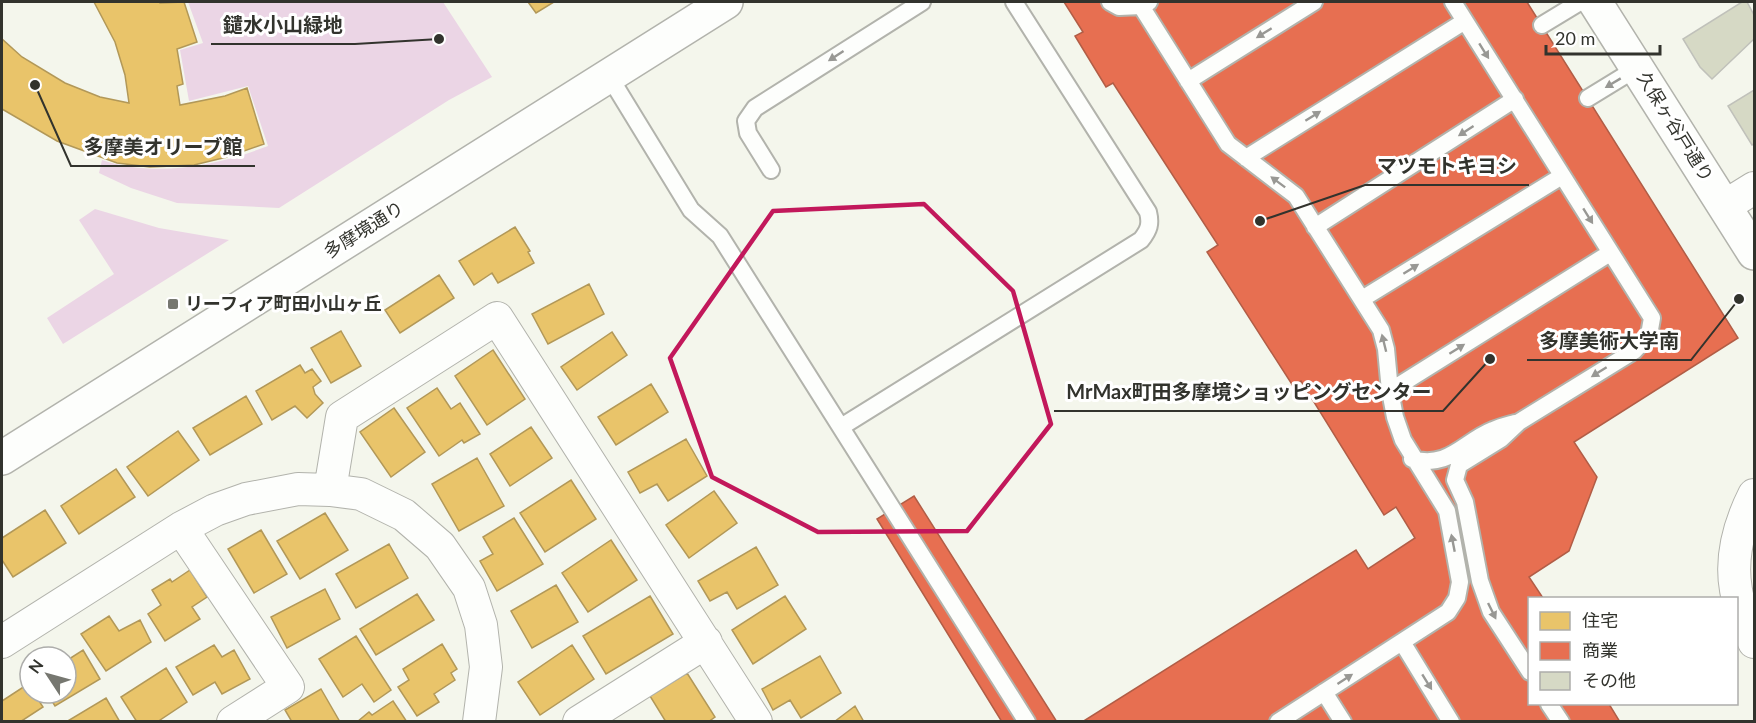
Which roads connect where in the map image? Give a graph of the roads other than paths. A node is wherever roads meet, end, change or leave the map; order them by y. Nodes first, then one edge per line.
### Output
1 (726, 2) edge
2 (921, 2) edge
3 (1014, 2) edge
4 (1110, 2) edge
5 (1314, 2) edge
6 (1453, 2) edge
7 (1580, 2) edge
8 (1595, 2) edge
9 (1145, 4) edge
10 (1465, 21) junction
11 (1542, 25) dead end
12 (1637, 68) junction
13 (609, 76) junction
14 (1188, 81) junction
15 (1588, 98) dead end
16 (1515, 99) junction
17 (1246, 158) junction
18 (771, 170) dead end
19 (1562, 176) junction
20 (1755, 188) edge
21 (1725, 206) junction
22 (1316, 227) junction
23 (1610, 253) junction
24 (1755, 253) edge
25 (1362, 299) junction
26 (1390, 391) junction
27 (1519, 422) junction
28 (841, 427) junction
29 (2, 458) edge
30 (1412, 459) junction
31 (330, 490) junction
32 (1755, 495) edge
33 (181, 528) junction
34 (2, 642) edge
35 (706, 642) junction
36 (1402, 642) junction
37 (1755, 642) edge
38 (1528, 669) edge
39 (1324, 692) junction
40 (1551, 705) edge
41 (484, 721) edge
42 (233, 722) edge
43 (579, 722) edge
44 (756, 722) edge
45 (1027, 722) edge
46 (1278, 722) edge
47 (1343, 722) edge
48 (1451, 722) edge
49 (1561, 722) edge

1 - 13 street, 多摩境通り
2 -> 18 lane
3 - 28 lane
4 - 9 lane
5 -> 14 lane
6 - 10 lane
7 - 11 lane
8 - 12 street, 久保ヶ谷戸通り
9 - 14 lane
10 -> 16 lane
17 -> 10 lane
12 -> 15 lane
12 - 21 street, 久保ヶ谷戸通り
13 - 28 lane
13 - 29 street, 多摩境通り
14 - 17 lane
16 - 19 lane
16 -> 22 lane
22 -> 17 lane
19 -> 23 lane
25 -> 19 lane
20 - 21 street
21 - 24 street, 久保ヶ谷戸通り
22 - 25 lane
26 -> 23 lane
23 -> 27 lane
26 -> 25 lane
26 - 30 lane
27 - 30 lane
27 -> 38 lane
28 - 45 lane
36 -> 30 lane
31 - 33 street
31 - 35 street
31 - 41 street
32 - 37 street
33 - 34 street
33 - 42 street
35 - 43 street
35 - 44 street
39 -> 36 lane
36 -> 48 lane
39 - 46 lane
39 - 47 lane
40 - 49 lane

